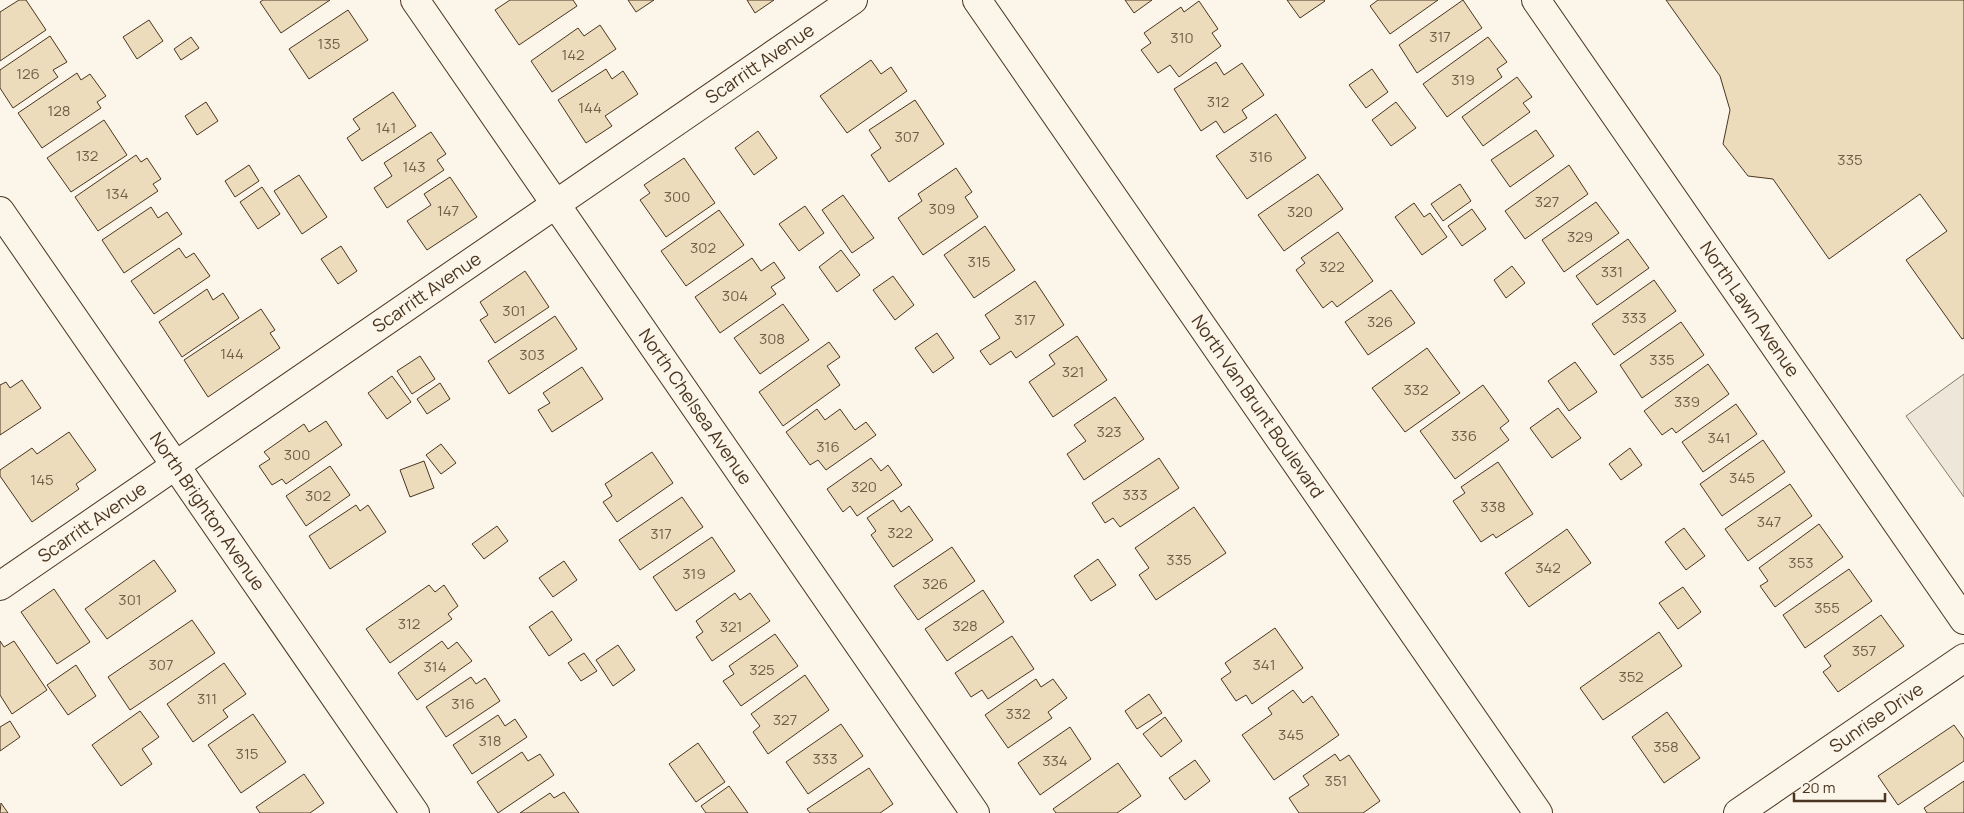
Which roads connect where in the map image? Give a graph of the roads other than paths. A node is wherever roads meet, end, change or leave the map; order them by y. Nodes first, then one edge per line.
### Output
1 (415, 0) edge
2 (853, 0) edge
3 (977, 0) edge
4 (1536, 0) edge
5 (556, 204) junction
6 (0, 211) edge
7 (176, 466) junction
8 (0, 586) edge
9 (1964, 620) edge
10 (1964, 658) edge
11 (415, 813) edge
12 (975, 813) edge
13 (1538, 813) edge
14 (1738, 813) edge

1 - 5 street, North Chelsea Avenue
2 - 5 street, Scarritt Avenue
3 - 13 street, North Van Brunt Boulevard
4 - 9 street, North Lawn Avenue
5 - 7 street, Scarritt Avenue
5 - 12 street, North Chelsea Avenue
6 - 7 street, North Brighton Avenue
7 - 8 street, Scarritt Avenue
7 - 11 street, North Brighton Avenue
10 - 14 street, Sunrise Drive

